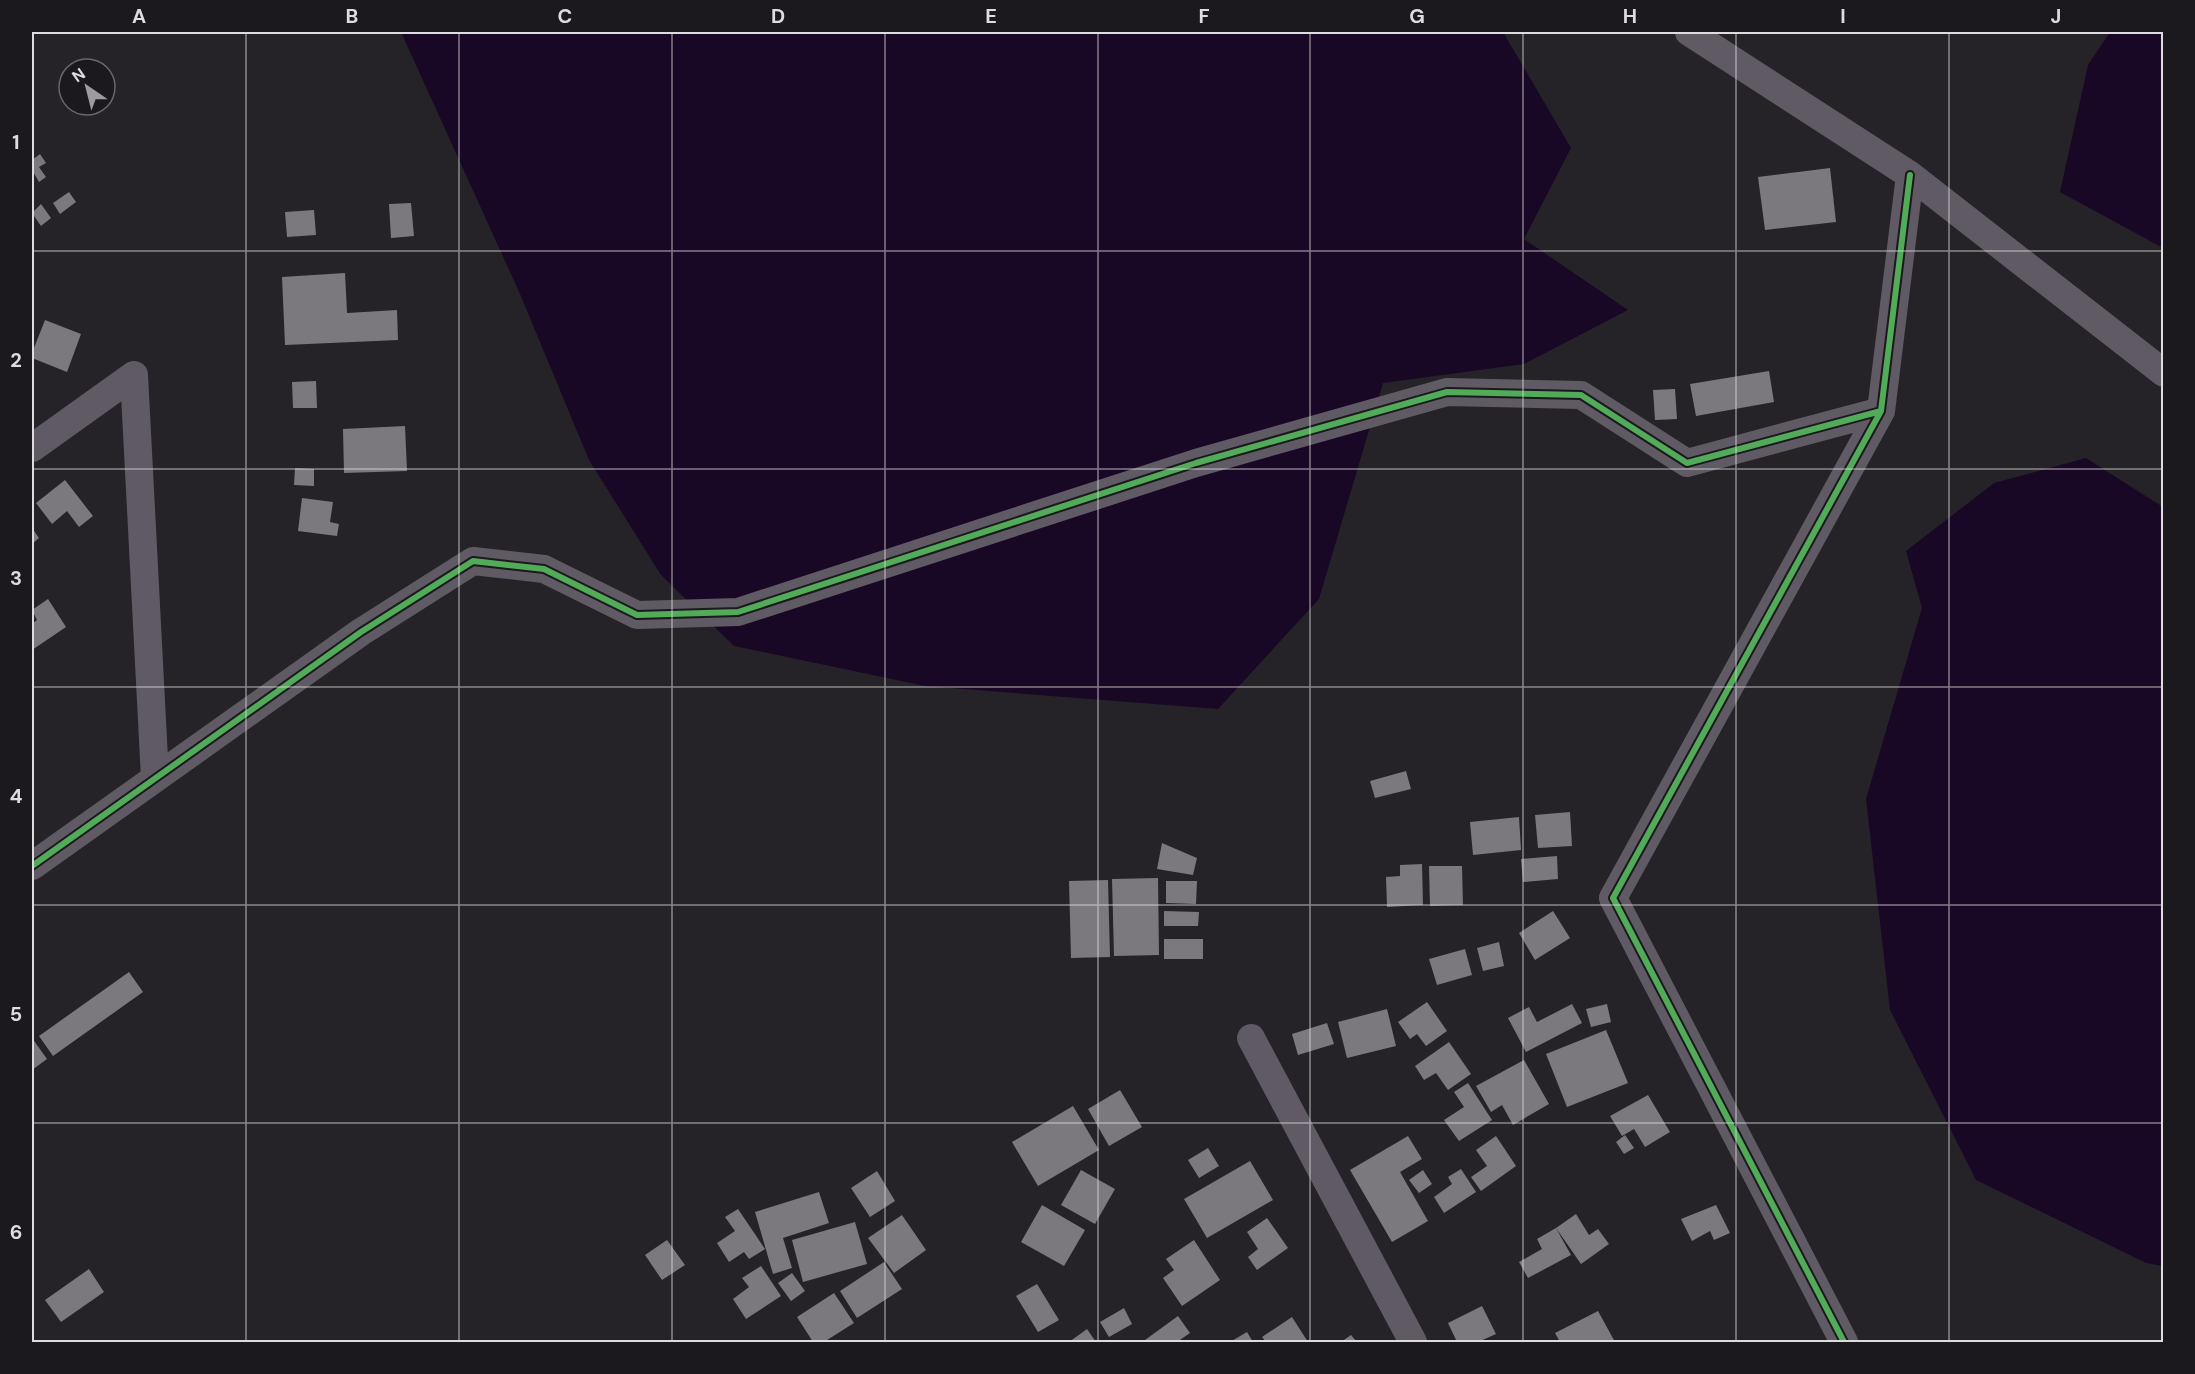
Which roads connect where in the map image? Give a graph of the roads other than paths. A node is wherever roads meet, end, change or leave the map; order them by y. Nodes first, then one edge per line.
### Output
1 (1689, 32) edge
2 (1910, 175) junction
3 (2163, 373) edge
4 (1881, 411) junction
5 (32, 448) edge
6 (154, 778) junction
7 (32, 866) edge
8 (1251, 1038) dead end
9 (1413, 1342) edge
10 (1844, 1342) edge

1 - 2 street
2 - 3 street
2 - 4 street
4 - 6 street
4 - 10 street
5 - 6 street
6 - 7 street
8 - 9 street

